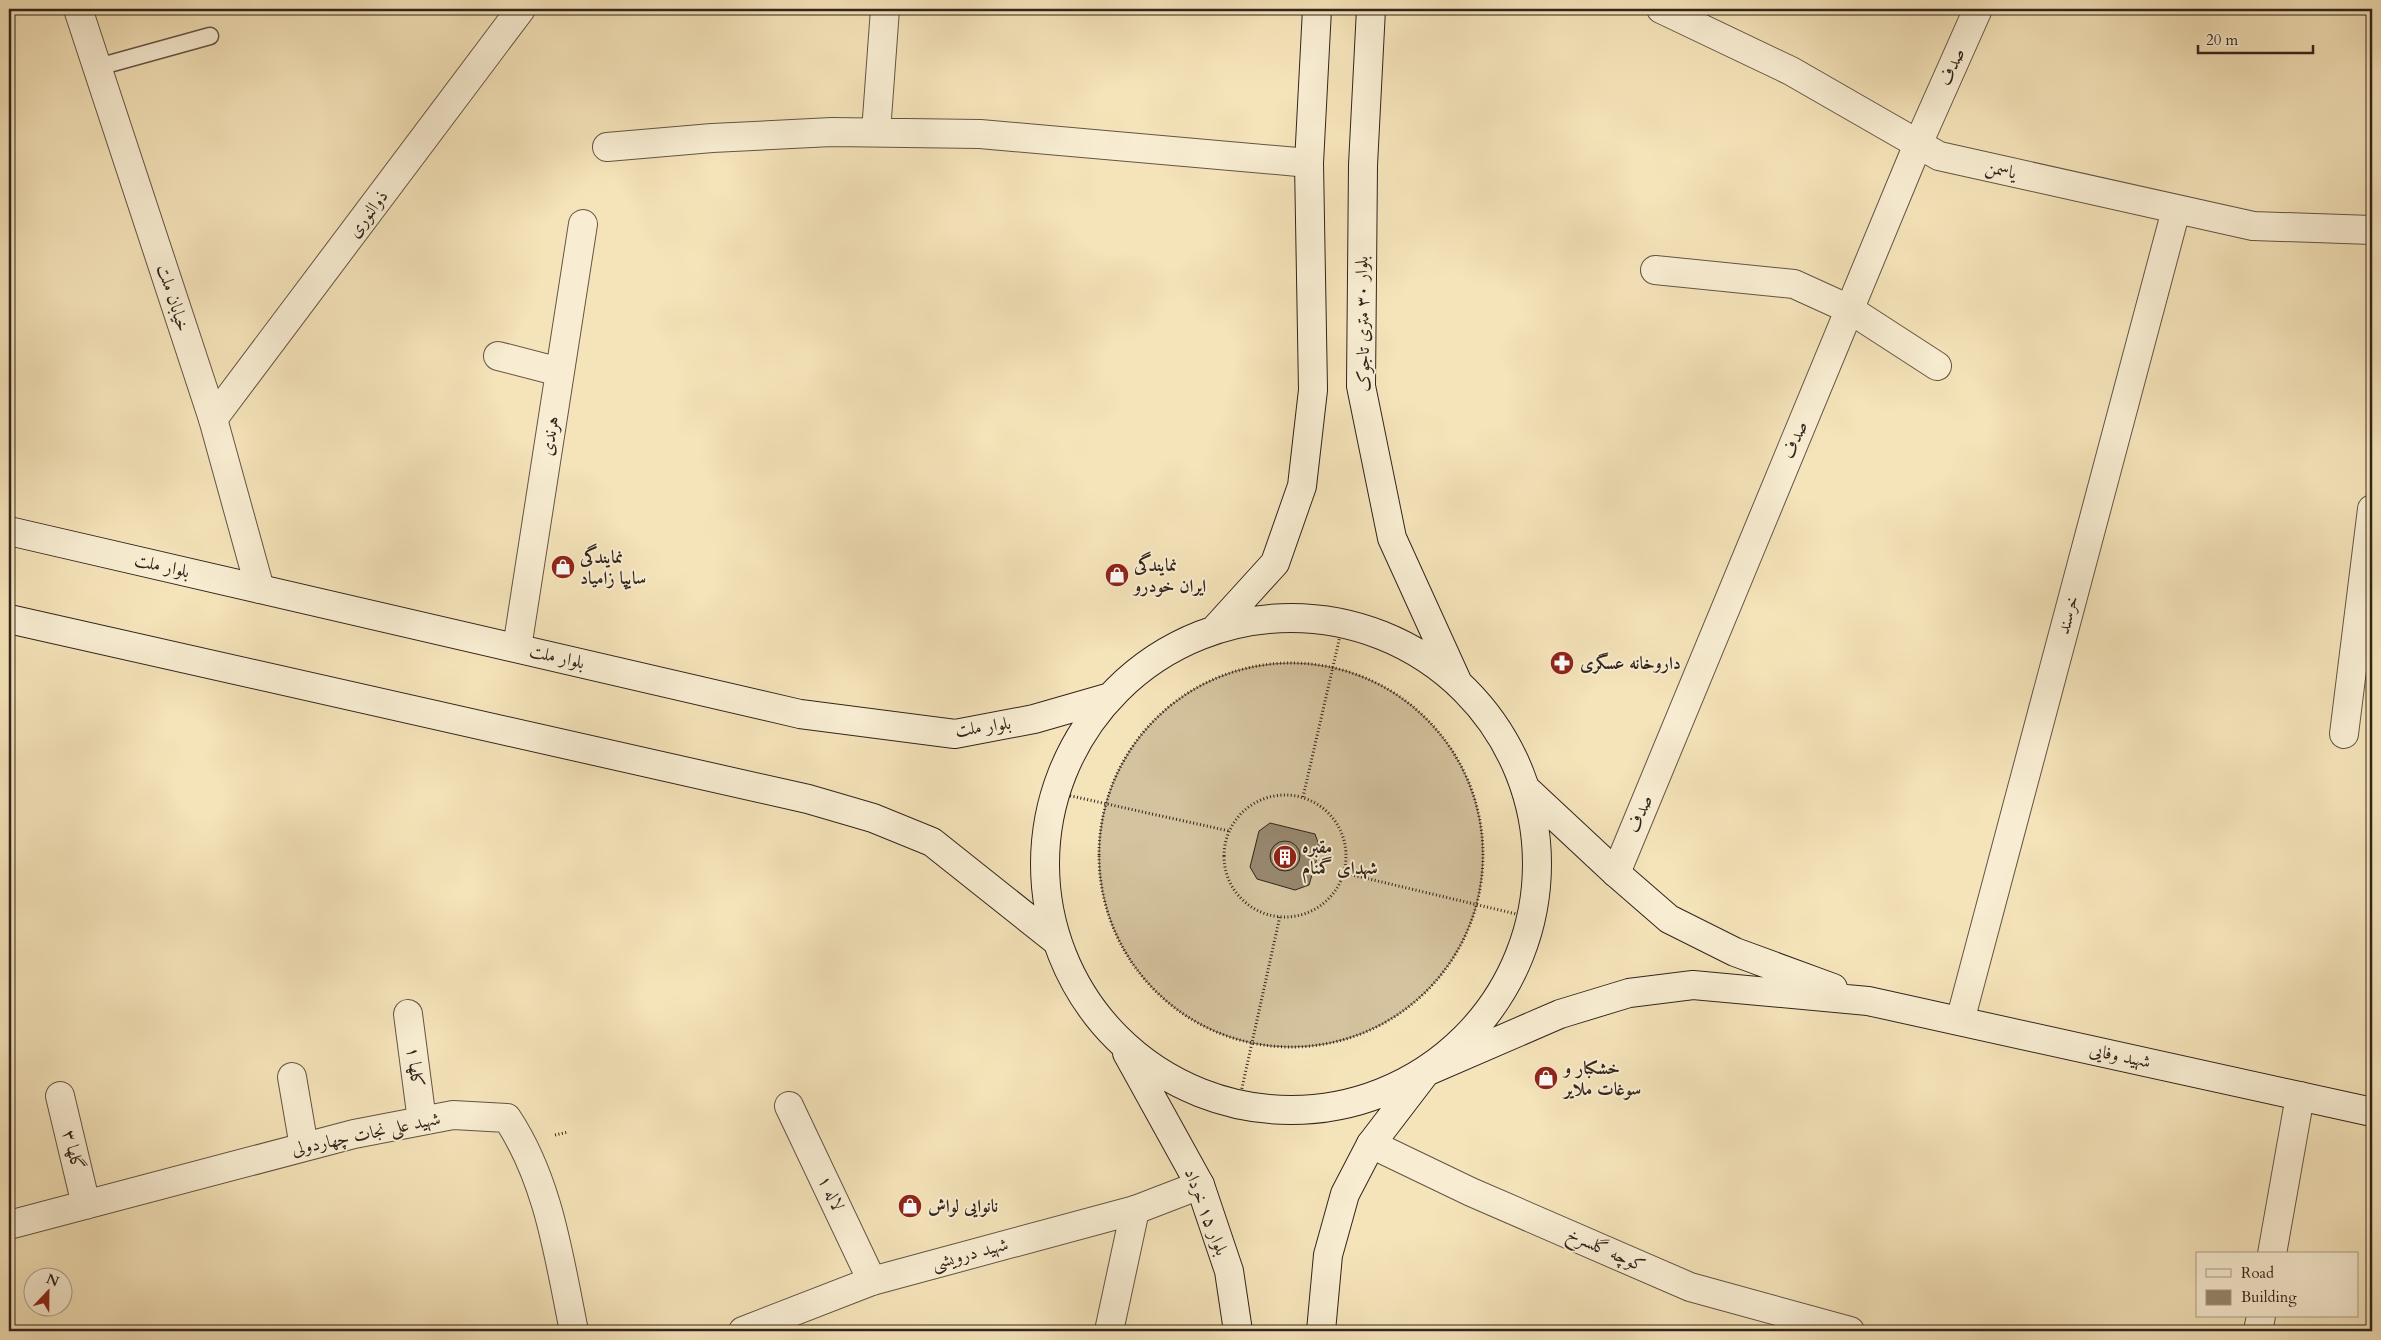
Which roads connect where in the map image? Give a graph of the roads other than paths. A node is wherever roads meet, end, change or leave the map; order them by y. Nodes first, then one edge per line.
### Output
1 (78, 9) edge
2 (885, 9) edge
3 (1317, 9) edge
4 (1370, 9) edge
5 (1661, 9) edge
6 (1978, 9) edge
7 (518, 10) edge
8 (210, 36) dead end
9 (98, 67) junction
10 (876, 132) junction
11 (1918, 144) junction
12 (607, 147) dead end
13 (1310, 164) junction
14 (2176, 210) junction
15 (583, 224) dead end
16 (2372, 230) edge
17 (1655, 270) dead end
18 (1849, 309) junction
19 (498, 356) dead end
20 (1937, 366) dead end
21 (560, 372) junction
22 (213, 419) junction
23 (2372, 509) edge
24 (9, 531) edge
25 (260, 589) junction
26 (9, 619) edge
27 (1215, 629) junction
28 (517, 648) junction
29 (1457, 682) junction
30 (1107, 698) junction
31 (2344, 734) dead end
32 (1527, 790) junction
33 (1616, 873) junction
34 (1054, 939) junction
35 (1868, 1001) junction
36 (408, 1014) dead end
37 (1960, 1021) junction
38 (1124, 1047) junction
39 (1426, 1072) junction
40 (292, 1077) dead end
41 (60, 1096) dead end
42 (2300, 1096) junction
43 (789, 1106) dead end
44 (2372, 1112) edge
45 (422, 1121) junction
46 (1372, 1144) junction
47 (304, 1147) junction
48 (1200, 1185) junction
49 (86, 1204) junction
50 (1135, 1210) junction
51 (9, 1225) edge
52 (2272, 1252) edge
53 (872, 1280) junction
54 (2261, 1318) edge
55 (1807, 1325) edge
56 (574, 1331) edge
57 (743, 1331) edge
58 (1109, 1331) edge
59 (1238, 1331) edge
60 (1321, 1331) edge
61 (1850, 1331) edge
62 (2258, 1331) edge

1 - 9 street, خیابان ملت
2 - 10 street
3 - 13 street
4 - 29 street, بلوار ۳۰ متری تاجوک
5 - 11 street, یاسمن
6 - 11 street, صدف
7 - 22 street, ذوالنوری
8 - 9 lane
9 - 22 street, خیابان ملت
10 - 12 street
10 - 13 street
11 - 14 street, یاسمن
11 - 18 street, صدف
13 - 27 street
14 - 16 street, یاسمن
14 - 37 street, خرسند
15 - 21 street, هرندی
17 - 18 street
18 - 20 street
18 - 33 street, صدف
19 - 21 street
21 - 28 street, هرندی
22 - 25 street, خیابان ملت
23 - 31 street
24 - 25 street, بلوار ملت
25 - 28 street, بلوار ملت
26 - 34 street
27 - 29 street
27 - 30 street
28 - 30 street, بلوار ملت
29 - 32 street
30 - 34 street
32 - 33 street
32 - 39 street
33 - 35 street
34 - 38 street
35 - 37 street, شهید وفایی
35 - 39 street
36 - 45 street, کلها ۱
37 - 42 street, شهید وفایی
38 - 39 street
38 - 48 street, بلوار ۱۵ خرداد
39 - 46 street
40 - 47 street
41 - 49 street, گلها ۳
42 - 44 street, شهید وفایی
42 - 52 street
43 - 53 street, لاله ۱
45 - 47 street, شهید علی نجات چهاردولی
45 - 56 street, شهید علی نجات چهاردولی
46 - 55 street, کوچه گلسرخ
46 - 60 street
47 - 49 street, شهید علی نجات چهاردولی
48 - 50 street, شهید درویشی
48 - 59 street, بلوار ۱۵ خرداد
49 - 51 street, شهید علی نجات چهاردولی
50 - 53 street, شهید درویشی
50 - 58 street
53 - 57 street, شهید درویشی
54 - 62 street
55 - 61 street, کوچه گلسرخ

